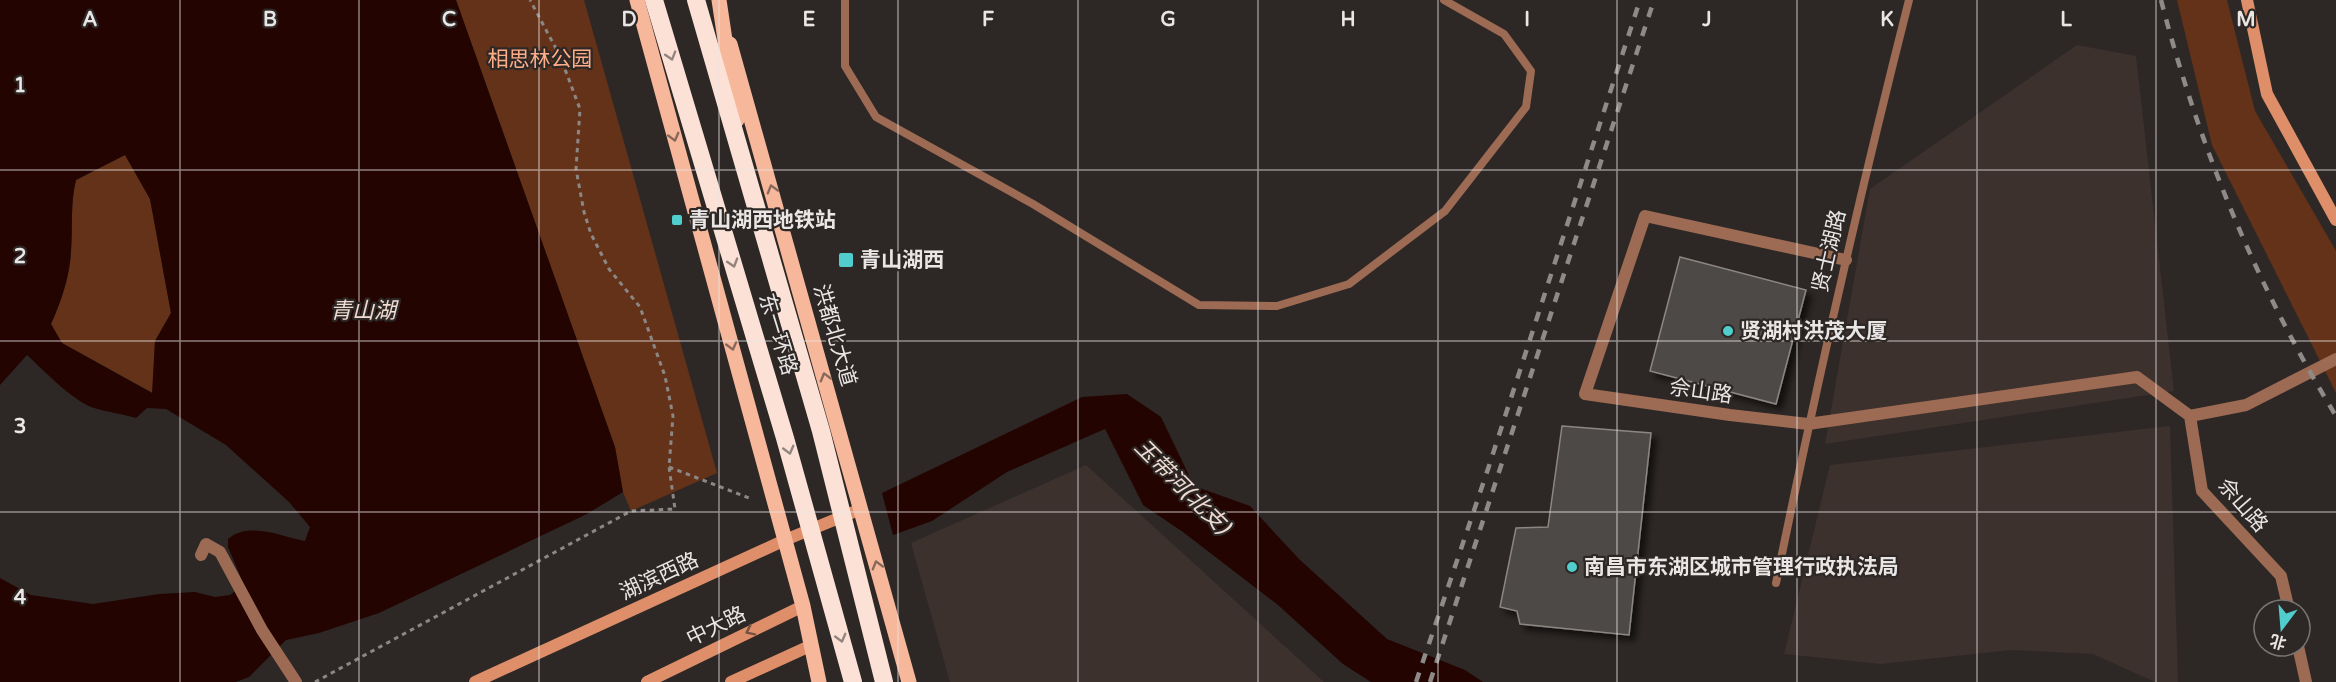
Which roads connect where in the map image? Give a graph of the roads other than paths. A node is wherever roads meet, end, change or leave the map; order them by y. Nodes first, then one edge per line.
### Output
1 (637, 0) edge
2 (654, 0) edge
3 (696, 0) edge
4 (719, 0) edge
5 (845, 0) edge
6 (1444, 0) edge
7 (1909, 0) edge
8 (2247, 0) edge
9 (745, 173) junction
10 (2336, 220) edge
11 (1846, 260) junction
12 (2336, 359) edge
13 (2190, 416) junction
14 (1808, 424) junction
15 (861, 509) junction
16 (785, 540) junction
17 (201, 555) dead end
18 (1776, 583) dead end
19 (2286, 598) edge
20 (803, 606) junction
21 (812, 645) junction
22 (2301, 658) edge
23 (296, 682) edge
24 (475, 682) edge
25 (647, 682) edge
26 (731, 682) edge
27 (819, 682) edge
28 (853, 682) edge
29 (884, 682) edge
30 (909, 682) edge
31 (2306, 682) edge

1 -> 16 main road
2 -> 28 highway, 东一环路, bridge
3 - 9 highway, 东一环路, bridge
4 - 9 main road, bridge
15 -> 4 main road, 洪都北大道
5 - 6 lane
7 - 11 lane, 贤士湖路
8 - 10 main road
9 - 29 highway, 东一环路, bridge
11 - 14 lane, 贤士湖路
11 - 14 street, 佘山路
12 - 13 street
13 - 14 street, 佘山路
13 - 19 street, 佘山路
14 - 18 lane, 贤士湖路
15 - 16 main road, 湖滨西路
30 -> 15 main road, 洪都北大道
16 - 20 main road
16 - 24 main road, 湖滨西路
17 - 23 street
20 - 21 main road
20 -> 25 main road, 中大路
21 - 26 main road
21 - 27 main road
22 - 31 street

